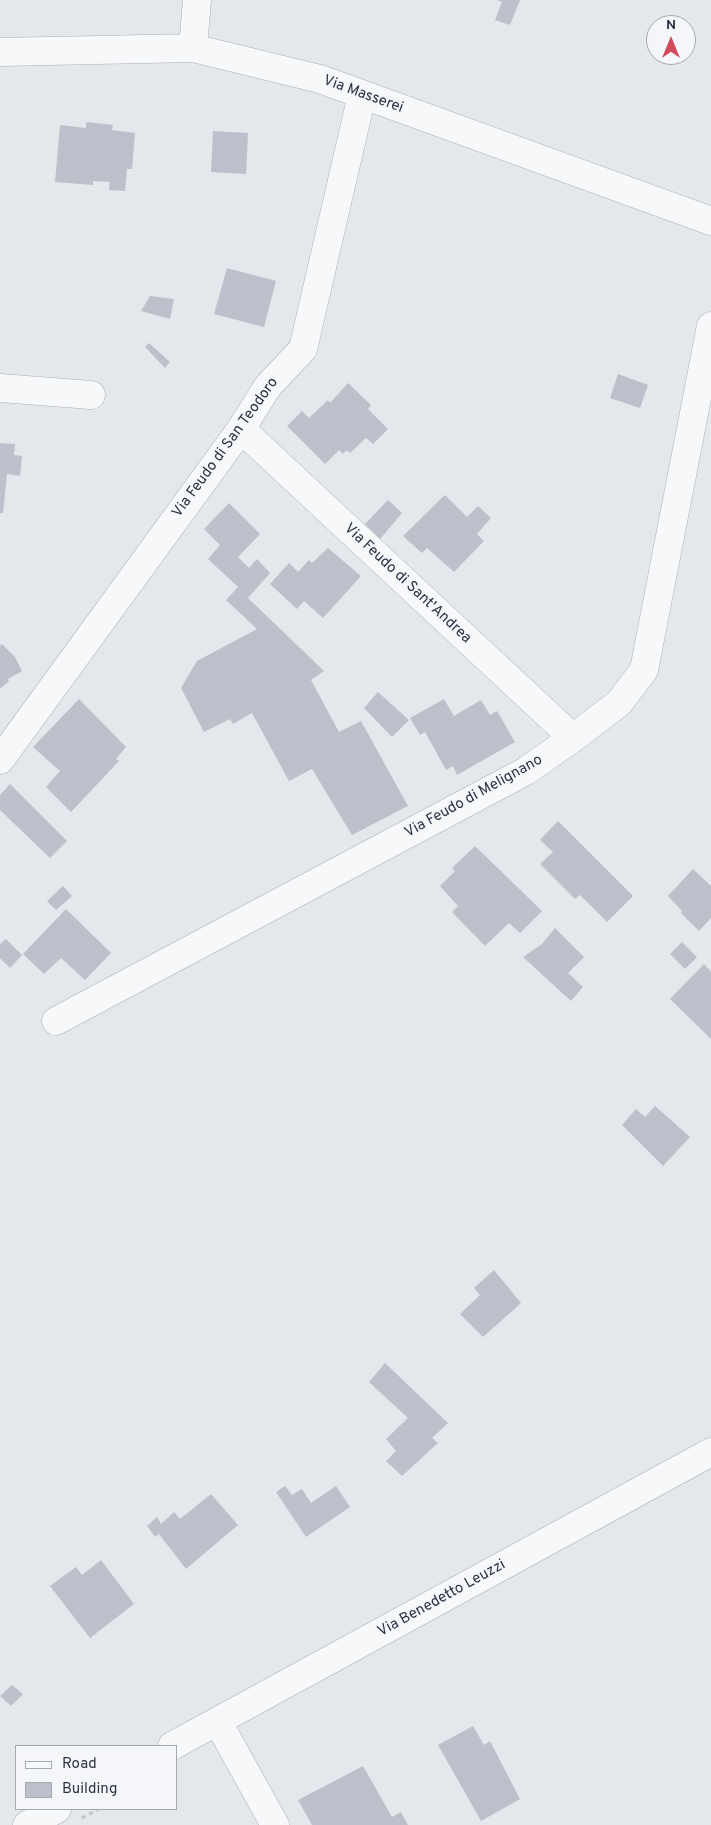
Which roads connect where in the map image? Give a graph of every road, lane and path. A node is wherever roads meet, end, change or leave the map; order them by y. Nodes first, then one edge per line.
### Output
1 (197, 0) edge
2 (193, 48) junction
3 (0, 52) edge
4 (362, 95) junction
5 (711, 221) edge
6 (711, 326) edge
7 (0, 388) edge
8 (91, 395) dead end
9 (241, 429) junction
10 (573, 738) junction
11 (0, 760) edge
12 (56, 1021) dead end
13 (711, 1452) edge
14 (218, 1722) junction
15 (174, 1745) edge
16 (55, 1810) edge
17 (27, 1825) edge
18 (274, 1825) edge

1 - 2 street
2 - 3 street, Via Masserei
2 - 4 street, Via Masserei
4 - 5 street, Via Masserei
4 - 9 street, Via Feudo di San Teodoro
6 - 10 street, Via Feudo di Melignano
7 - 8 street
9 - 10 street, Via Feudo di Sant'Andrea
9 - 11 street, Via Feudo di San Teodoro
10 - 12 street, Via Feudo di Melignano
13 - 14 street, Via Benedetto Leuzzi
14 - 15 street, Via Benedetto Leuzzi
14 - 18 street
16 - 17 street

